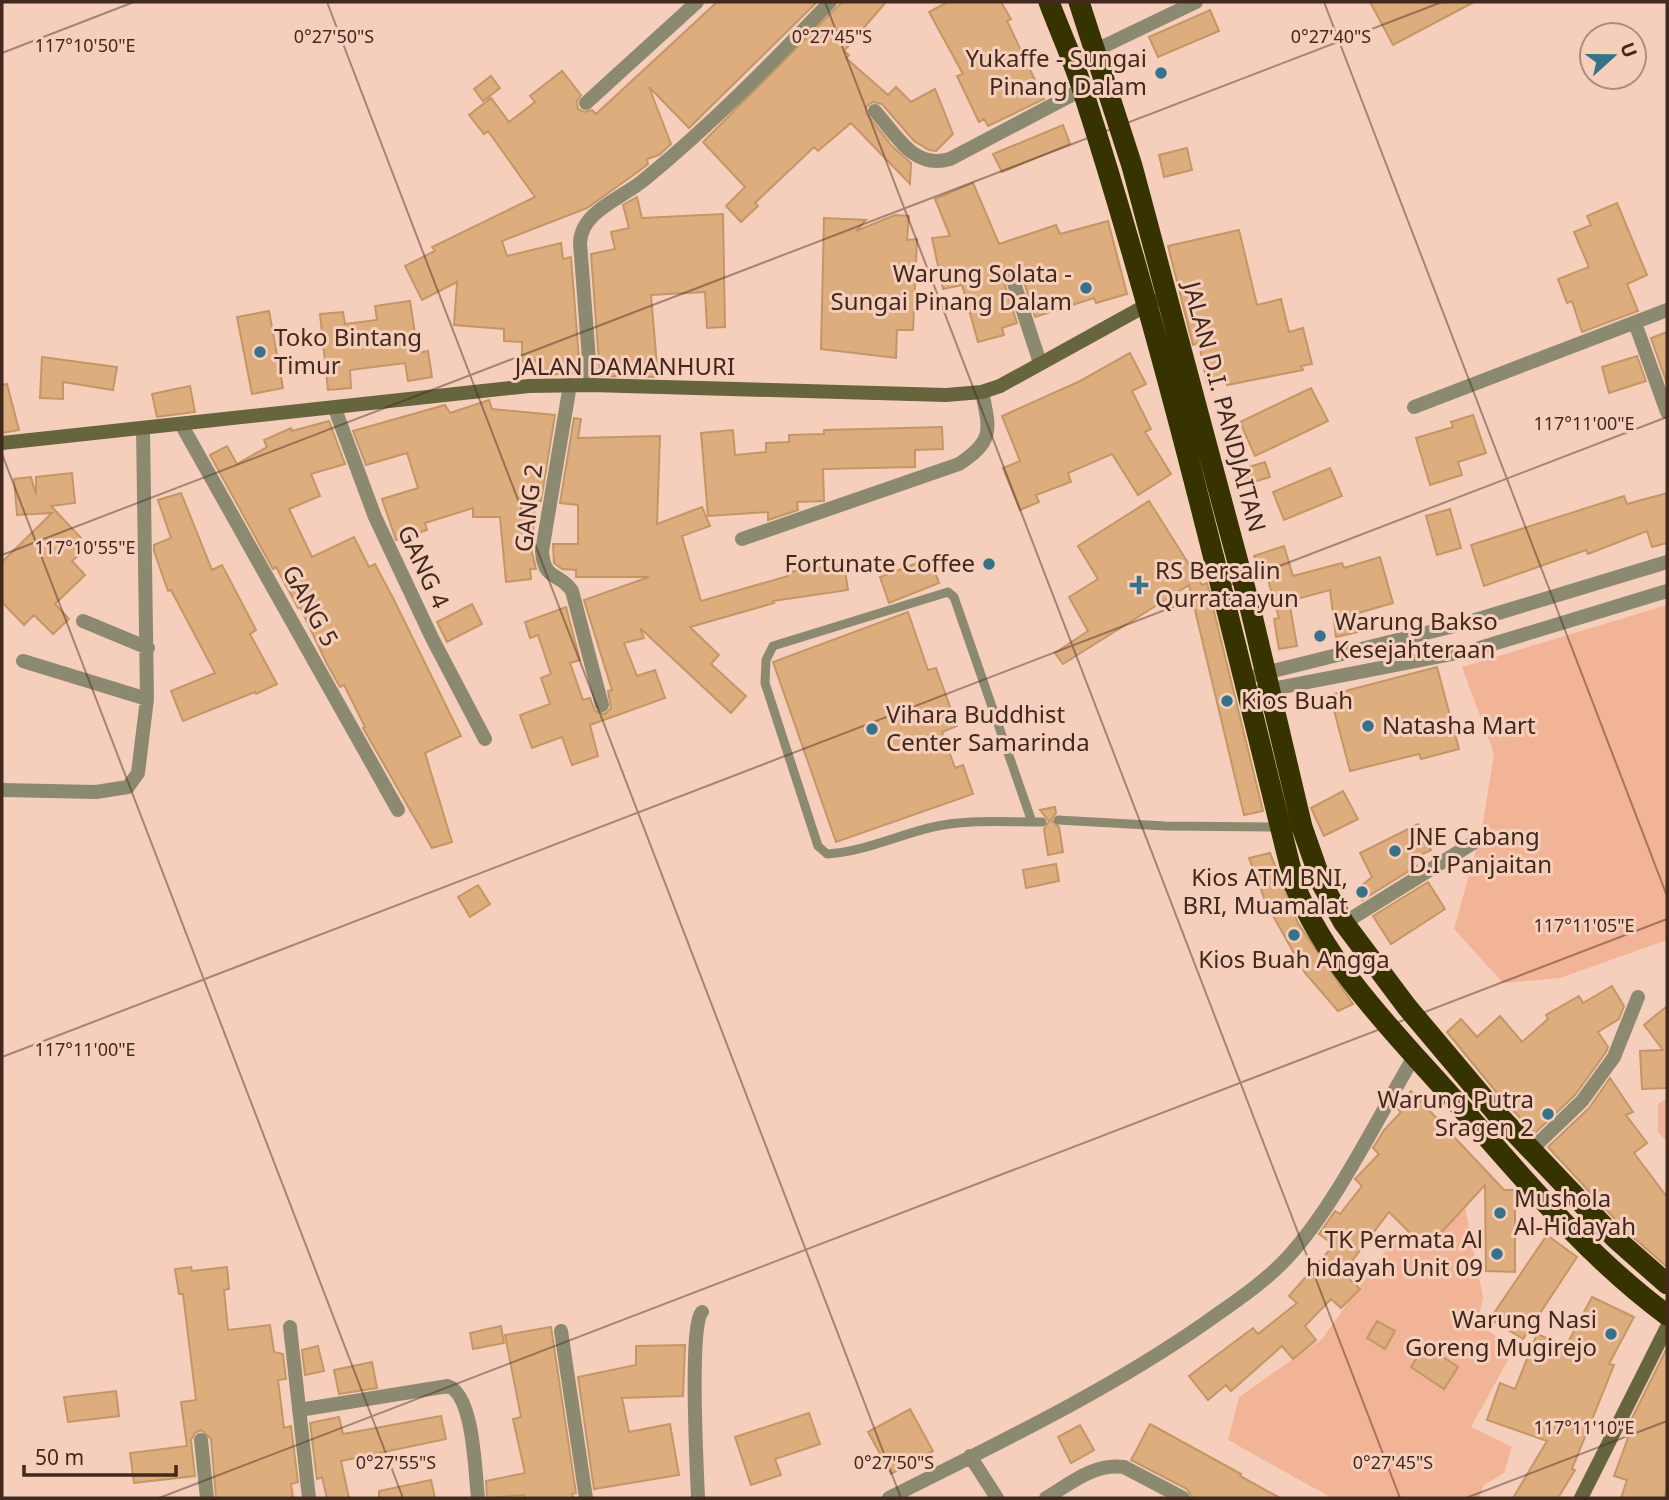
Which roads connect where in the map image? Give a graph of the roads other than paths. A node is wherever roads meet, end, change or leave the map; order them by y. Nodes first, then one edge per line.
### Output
1 (697, 2) edge
2 (830, 2) edge
3 (1049, 2) edge
4 (1079, 2) edge
5 (1196, 2) edge
6 (1096, 50) junction
7 (1083, 89) junction
8 (586, 103) dead end
9 (875, 111) dead end
10 (1012, 277) dead end
11 (1167, 294) junction
12 (1145, 305) junction
13 (1667, 310) edge
14 (1635, 323) junction
15 (1040, 363) junction
16 (570, 385) junction
17 (591, 385) junction
18 (982, 391) junction
19 (1413, 407) dead end
20 (335, 409) junction
21 (1667, 412) edge
22 (181, 424) junction
23 (143, 428) junction
24 (2, 443) edge
25 (742, 539) dead end
26 (1667, 562) edge
27 (1667, 591) edge
28 (83, 621) dead end
29 (148, 648) junction
30 (23, 661) dead end
31 (1256, 684) junction
32 (147, 699) junction
33 (602, 705) dead end
34 (485, 739) dead end
35 (2, 790) edge
36 (398, 810) dead end
37 (1058, 820) dead end
38 (1032, 822) junction
39 (1042, 822) dead end
40 (1280, 827) junction
41 (1473, 843) dead end
42 (1344, 923) junction
43 (1638, 997) dead end
44 (1415, 1055) junction
45 (1531, 1150) junction
46 (1667, 1284) edge
47 (702, 1312) dead end
48 (1667, 1315) edge
49 (289, 1327) dead end
50 (1667, 1327) edge
51 (561, 1331) dead end
52 (299, 1410) junction
53 (201, 1440) dead end
54 (970, 1456) junction
55 (206, 1498) edge
56 (309, 1498) edge
57 (478, 1498) edge
58 (586, 1498) edge
59 (698, 1498) edge
60 (890, 1498) edge
61 (997, 1498) edge
62 (1046, 1498) edge
63 (1183, 1498) edge
64 (1581, 1498) edge

1 - 8 street
2 - 17 street
3 - 7 highway, JALAN D.I. PANDJAITAN
4 - 6 highway, JALAN D.I. PANDJAITAN
5 - 6 street
6 - 11 highway, JALAN D.I. PANDJAITAN
7 - 9 street
7 - 12 highway, JALAN D.I. PANDJAITAN
10 - 15 street
11 - 12 street, JALAN DAMANHURI
11 - 31 highway, JALAN D.I. PANDJAITAN
12 - 15 street, JALAN DAMANHURI
12 - 31 highway, JALAN D.I. PANDJAITAN
13 - 14 street
14 - 19 street
14 - 21 street
15 - 18 street, JALAN DAMANHURI
16 - 17 street, JALAN DAMANHURI
16 - 20 street, JALAN DAMANHURI
16 - 33 street, GANG 2
17 - 18 street, JALAN DAMANHURI
18 - 25 street
20 - 22 street, JALAN DAMANHURI
20 - 34 street, GANG 4
22 - 23 street, JALAN DAMANHURI
22 - 36 street, GANG 5
23 - 24 street, JALAN DAMANHURI
23 - 29 street
26 - 31 street
27 - 31 street
28 - 29 street
29 - 32 street
30 - 32 street
31 - 40 highway
31 - 42 highway, JALAN D.I. PANDJAITAN
32 - 35 street
37 - 40 lane
38 - 38 lane
38 - 39 lane
40 - 44 highway
41 - 42 street
42 - 45 highway, JALAN D.I. PANDJAITAN
43 - 45 street
44 - 48 highway
44 - 54 street
45 - 46 highway, JALAN D.I. PANDJAITAN
47 - 59 street
49 - 52 street
50 - 64 street
51 - 58 street
52 - 56 street
52 - 57 street
53 - 55 street
54 - 60 street
54 - 61 street
62 - 63 street

